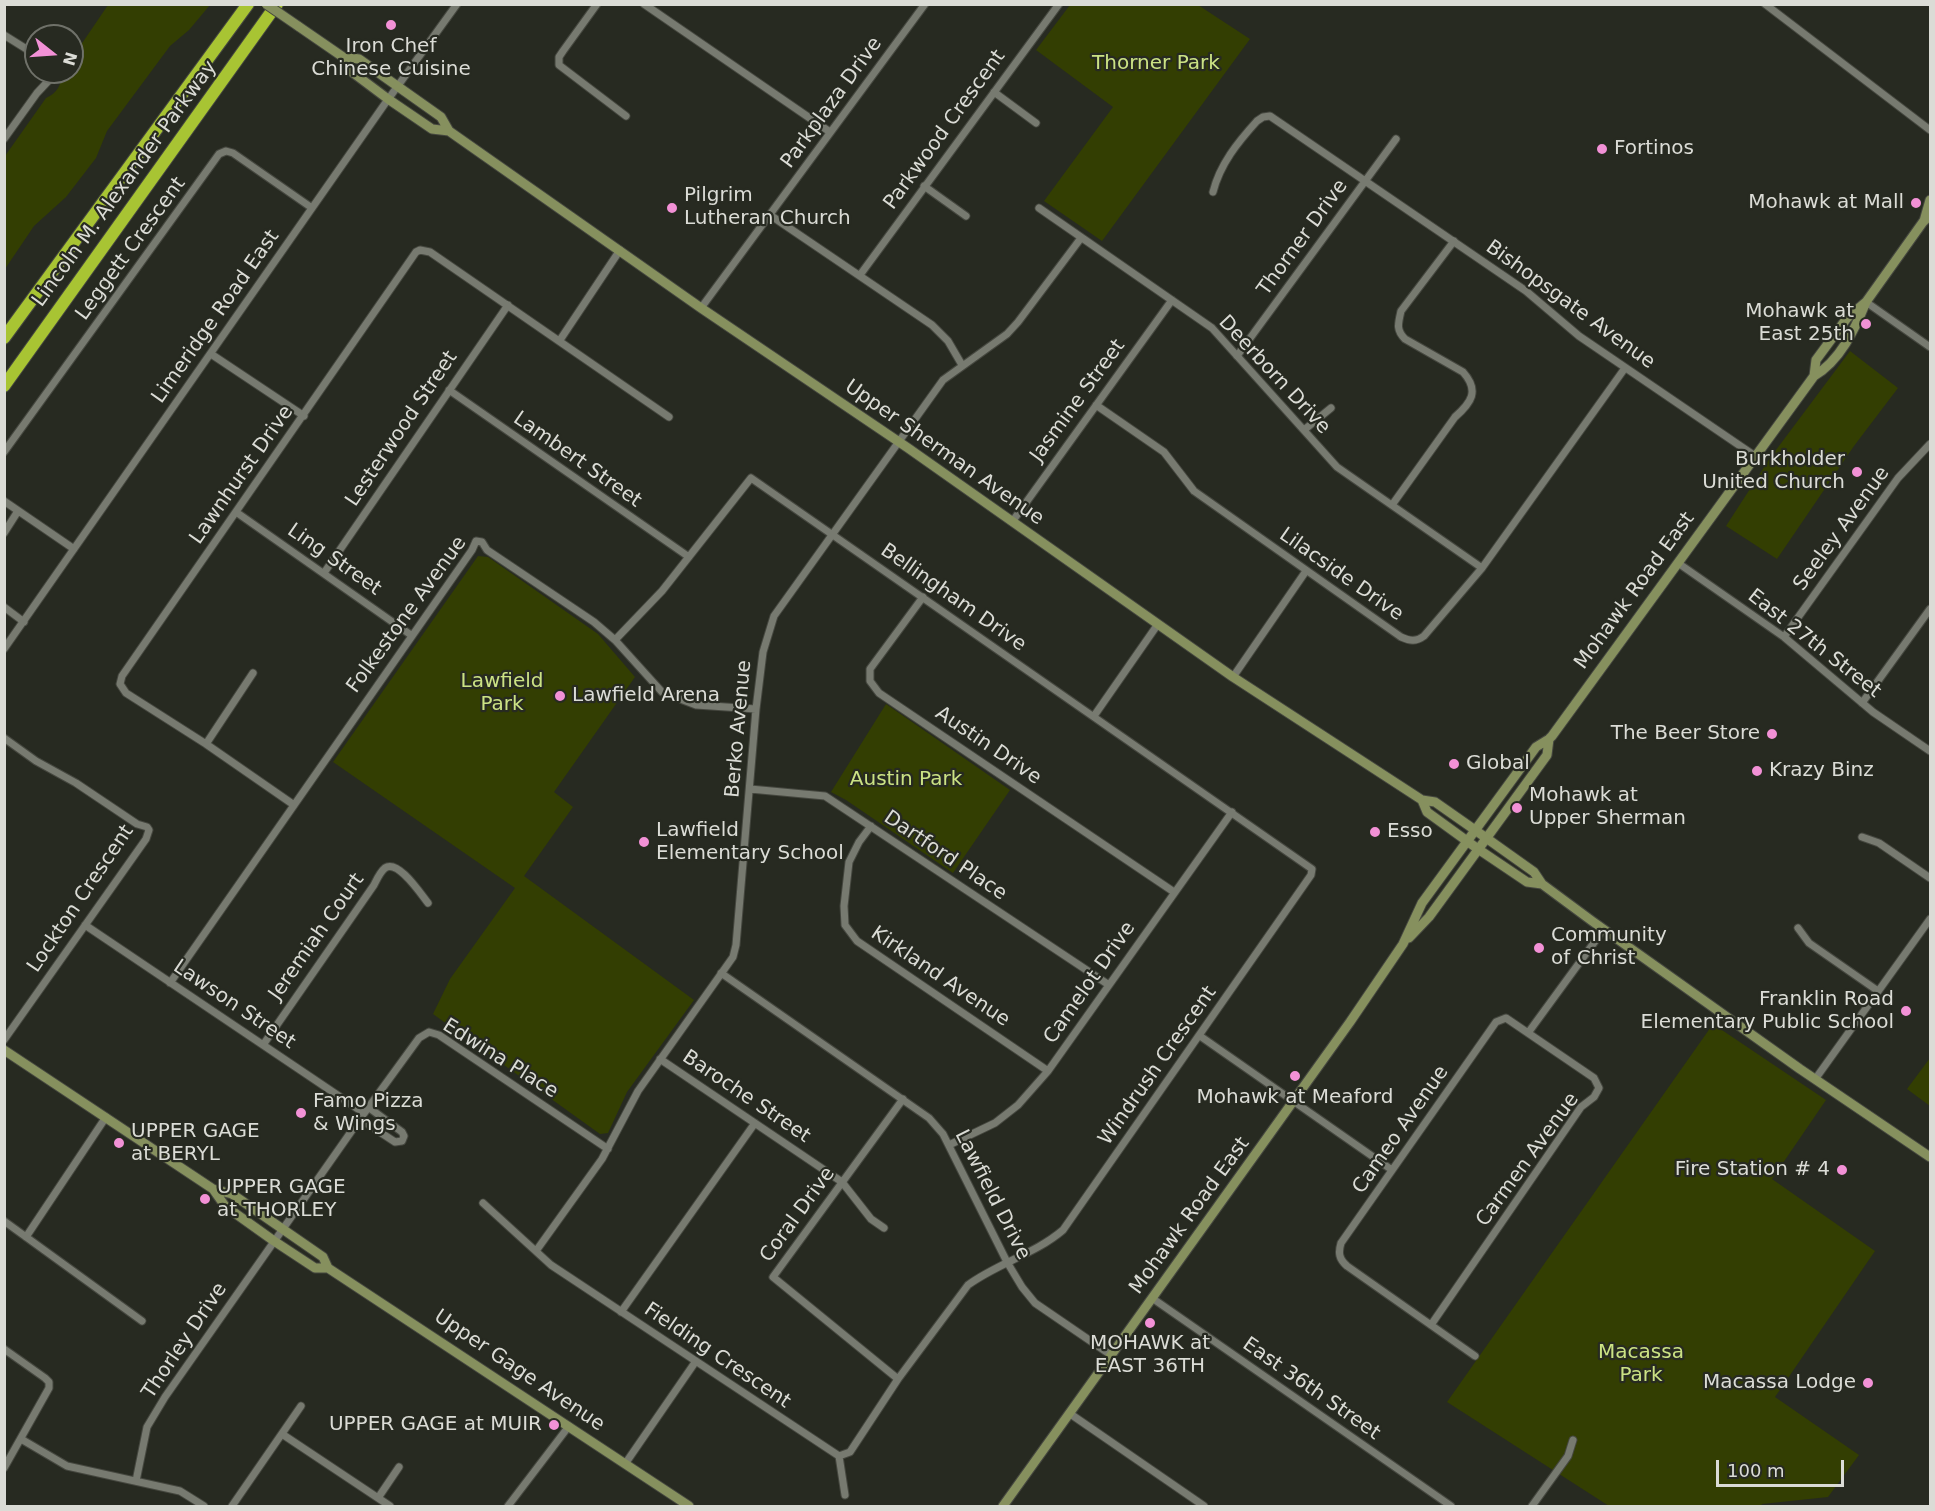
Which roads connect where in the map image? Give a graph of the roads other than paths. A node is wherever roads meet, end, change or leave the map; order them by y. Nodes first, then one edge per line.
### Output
1 (248, 4) edge
2 (266, 4) edge
3 (277, 4) edge
4 (457, 4) edge
5 (597, 4) edge
6 (644, 4) edge
7 (925, 4) edge
8 (1059, 4) edge
9 (1765, 4) edge
10 (4, 35) edge
11 (24, 48) edge
12 (343, 57) junction
13 (45, 84) edge
14 (397, 86) junction
15 (994, 92) junction
16 (388, 99) junction
17 (626, 116) dead end
18 (1036, 123) dead end
19 (1930, 130) edge
20 (449, 131) junction
21 (830, 132) junction
22 (4, 139) edge
23 (1396, 139) dead end
24 (1366, 180) junction
25 (924, 186) junction
26 (1213, 192) dead end
27 (1930, 200) edge
28 (312, 208) junction
29 (1039, 208) dead end
30 (770, 215) junction
31 (966, 216) dead end
32 (1927, 219) edge
33 (1081, 238) junction
34 (1454, 241) junction
35 (620, 250) junction
36 (860, 275) junction
37 (1172, 300) junction
38 (1866, 302) junction
39 (508, 305) junction
40 (701, 308) junction
41 (4, 338) edge
42 (560, 340) junction
43 (1930, 347) edge
44 (211, 354) junction
45 (1237, 356) junction
46 (962, 364) junction
47 (1625, 368) junction
48 (4, 386) edge
49 (449, 390) junction
50 (1096, 405) junction
51 (1331, 408) dead end
52 (304, 416) junction
53 (669, 417) dead end
54 (1304, 430) junction
55 (899, 442) junction
56 (1930, 444) edge
57 (4, 452) edge
58 (1755, 456) junction
59 (4, 501) edge
60 (1392, 505) junction
61 (18, 511) junction
62 (236, 513) junction
63 (1012, 522) junction
64 (4, 533) edge
65 (831, 534) junction
66 (74, 549) junction
67 (689, 557) junction
68 (1678, 563) junction
69 (1482, 568) junction
70 (1306, 572) junction
71 (324, 573) junction
72 (922, 597) junction
73 (4, 607) edge
74 (1930, 609) edge
75 (24, 622) junction
76 (1158, 624) junction
77 (411, 635) junction
78 (1784, 638) junction
79 (615, 640) junction
80 (4, 650) edge
81 (253, 674) dead end
82 (1233, 677) junction
83 (1862, 703) junction
84 (756, 709) junction
85 (1094, 716) junction
86 (4, 738) edge
87 (1549, 739) junction
88 (206, 744) junction
89 (1930, 752) edge
90 (750, 789) junction
91 (1422, 800) junction
92 (294, 805) junction
93 (1232, 812) junction
94 (871, 826) junction
95 (1475, 830) junction
96 (1862, 837) dead end
97 (1487, 838) junction
98 (1467, 841) junction
99 (1478, 849) junction
100 (1310, 866) joint
101 (1930, 878) edge
102 (1542, 884) junction
103 (1174, 892) junction
104 (428, 903) dead end
105 (1930, 919) edge
106 (85, 925) junction
107 (1798, 928) dead end
108 (1604, 929) junction
109 (1403, 944) junction
110 (721, 973) junction
111 (170, 983) junction
112 (1109, 985) junction
113 (1878, 991) junction
114 (1528, 1033) junction
115 (1200, 1036) junction
116 (4, 1040) edge
117 (263, 1045) junction
118 (4, 1050) edge
119 (660, 1059) junction
120 (1048, 1071) junction
121 (1816, 1078) junction
122 (903, 1099) junction
123 (1294, 1101) junction
124 (364, 1113) junction
125 (106, 1117) junction
126 (755, 1123) junction
127 (949, 1145) junction
128 (608, 1149) junction
129 (1930, 1157) edge
130 (1392, 1170) junction
131 (842, 1182) junction
132 (213, 1188) junction
133 (483, 1203) dead end
134 (4, 1221) edge
135 (284, 1228) junction
136 (884, 1228) dead end
137 (26, 1237) junction
138 (274, 1242) junction
139 (536, 1251) junction
140 (1007, 1262) junction
141 (328, 1268) junction
142 (1152, 1298) junction
143 (621, 1312) junction
144 (142, 1321) dead end
145 (1431, 1325) junction
146 (4, 1349) edge
147 (1112, 1355) junction
148 (1475, 1356) dead end
149 (696, 1361) junction
150 (898, 1379) junction
151 (301, 1406) dead end
152 (1069, 1413) junction
153 (569, 1426) junction
154 (282, 1434) junction
155 (21, 1439) junction
156 (1573, 1440) dead end
157 (839, 1456) junction
158 (625, 1464) junction
159 (399, 1467) dead end
160 (4, 1468) edge
161 (136, 1481) junction
162 (845, 1495) dead end
163 (378, 1498) junction
164 (204, 1506) edge
165 (232, 1506) edge
166 (390, 1506) edge
167 (508, 1506) edge
168 (689, 1506) edge
169 (1003, 1506) edge
170 (1204, 1506) edge
171 (1451, 1506) edge
172 (1532, 1506) edge

1 - 41 highway, Lincoln M. Alexander Parkway
2 - 12 main road, Upper Sherman Avenue, bridge
3 - 48 highway, Lincoln M. Alexander Parkway
4 - 14 street, Limeridge Road East
5 - 17 street
6 - 21 street
7 - 21 street, Parkplaza Drive
8 - 15 street, Parkwood Crescent
9 - 19 street
10 - 11 street
12 - 14 main road, Upper Sherman Avenue
12 - 16 main road, Upper Sherman Avenue
13 - 22 street
14 - 16 street, Limeridge Road East
14 - 20 main road, Upper Sherman Avenue
15 - 18 street
15 - 25 street, Parkwood Crescent
16 - 20 main road, Upper Sherman Avenue
16 - 28 street, Limeridge Road East
20 - 35 main road, Upper Sherman Avenue
21 - 30 street, Parkplaza Drive
23 - 24 street, Thorner Drive
24 - 26 street, Bishopsgate Avenue
24 - 34 street, Bishopsgate Avenue
24 - 45 street, Thorner Drive
25 - 31 street
25 - 36 street, Parkwood Crescent
27 - 32 main road, Mohawk Road East
28 - 44 street, Limeridge Road East
28 - 57 street, Leggett Crescent
29 - 33 street, Deerborn Drive
30 - 36 street
30 - 40 street, Parkplaza Drive
32 - 38 main road, Mohawk Road East
33 - 37 street, Deerborn Drive
33 - 46 street, Berko Avenue
34 - 47 street, Bishopsgate Avenue
34 - 60 street
35 - 40 main road, Upper Sherman Avenue
35 - 42 street
36 - 46 street
37 - 45 street, Deerborn Drive
37 - 50 street, Jasmine Street
38 - 43 street
38 - 58 main road, Mohawk Road East
39 - 42 street, Lawnhurst Drive
39 - 49 street, Lesterwood Street
39 - 52 street, Lawnhurst Drive
40 - 55 main road, Upper Sherman Avenue
42 - 53 street, Lawnhurst Drive
44 - 52 street
44 - 66 street, Limeridge Road East
45 - 54 street, Deerborn Drive
46 - 55 street, Berko Avenue
47 - 58 street, Bishopsgate Avenue
47 - 69 street, Lilacside Drive
49 - 67 street, Lambert Street
49 - 71 street, Lesterwood Street
50 - 63 street, Jasmine Street
50 - 70 street, Lilacside Drive
51 - 54 street
52 - 62 street, Lawnhurst Drive
54 - 60 street, Deerborn Drive
55 - 63 main road, Upper Sherman Avenue
55 - 65 street, Berko Avenue
56 - 78 street, Seeley Avenue
58 - 68 main road, Mohawk Road East
59 - 61 street
60 - 69 street, Deerborn Drive
61 - 64 street
61 - 66 street
62 - 71 street, Ling Street
62 - 88 street, Lawnhurst Drive
63 - 76 main road, Upper Sherman Avenue
65 - 67 street, Bellingham Drive
65 - 72 street, Bellingham Drive
65 - 84 street, Berko Avenue
66 - 75 street, Limeridge Road East
67 - 79 street, Bellingham Drive
68 - 78 street, East 27th Street
68 - 87 main road, Mohawk Road East
69 - 70 street, Lilacside Drive
70 - 82 street
71 - 77 street, Ling Street
72 - 85 street, Bellingham Drive
72 - 103 street, Austin Drive
73 - 75 street
74 - 83 street
75 - 80 street, Limeridge Road East
76 - 82 main road, Upper Sherman Avenue
76 - 85 street
77 - 79 street, Folkestone Avenue
77 - 92 street, Folkestone Avenue
78 - 83 street, East 27th Street
79 - 84 street, Folkestone Avenue
81 - 88 street
82 - 91 main road, Upper Sherman Avenue
83 - 89 street, East 27th Street
84 - 90 street, Berko Avenue
85 - 93 street, Bellingham Drive
86 - 106 street, Lockton Crescent
87 - 95 main road, Mohawk Road East
87 - 97 main road, Mohawk Road East
88 - 92 street, Lawnhurst Drive
90 - 94 street, Dartford Place
90 - 110 street, Berko Avenue
91 - 95 main road, Upper Sherman Avenue
91 - 98 main road, Upper Sherman Avenue
92 - 111 street, Folkestone Avenue
93 - 100 street, Bellingham Drive
93 - 103 street, Camelot Drive
94 - 112 street, Dartford Place
94 - 120 street, Kirkland Avenue
95 - 97 main road, Upper Sherman Avenue
95 - 98 main road, Mohawk Road East
96 - 101 street
97 - 99 main road, Mohawk Road East
97 - 102 main road, Upper Sherman Avenue
98 - 99 main road, Upper Sherman Avenue
98 - 109 main road, Mohawk Road East
99 - 102 main road, Upper Sherman Avenue
99 - 109 main road, Mohawk Road East
100 - 115 street, Windrush Crescent
102 - 108 main road, Upper Sherman Avenue
103 - 112 street, Camelot Drive
104 - 117 street, Jeremiah Court
105 - 113 street
106 - 111 street, Lawson Street
106 - 116 street, Lockton Crescent
107 - 113 street
108 - 114 street
108 - 121 main road, Upper Sherman Avenue
109 - 123 main road, Mohawk Road East
110 - 119 street, Berko Avenue
110 - 122 street, Lawfield Drive
111 - 117 street, Lawson Street
112 - 120 street, Camelot Drive
113 - 121 street
114 - 130 street, Cameo Avenue
114 - 145 street, Carmen Avenue
115 - 123 street
115 - 140 street, Windrush Crescent
117 - 124 street, Lawson Street
118 - 125 main road, Upper Gage Avenue
119 - 126 street, Baroche Street
119 - 128 street, Berko Avenue
120 - 127 street, Camelot Drive
121 - 129 main road, Upper Sherman Avenue
122 - 127 street, Lawfield Drive
122 - 131 street, Coral Drive
123 - 130 street
123 - 142 main road, Mohawk Road East
124 - 124 street
124 - 128 street, Edwina Place
124 - 135 street, Edwina Place
125 - 132 main road, Upper Gage Avenue
125 - 137 street
126 - 131 street, Baroche Street
126 - 143 street, Fielding Crescent
127 - 140 street, Lawfield Drive
128 - 139 street, Berko Avenue
130 - 145 street, Cameo Avenue
131 - 136 street, Baroche Street
131 - 150 street, Coral Drive
132 - 135 main road, Upper Gage Avenue
132 - 138 main road, Upper Gage Avenue
133 - 139 street
134 - 137 street
135 - 138 street, Thorley Drive
135 - 141 main road, Upper Gage Avenue
137 - 144 street
138 - 141 main road, Upper Gage Avenue
138 - 161 street, Thorley Drive
139 - 143 street
140 - 147 street, Lawfield Drive
140 - 150 street
141 - 153 main road, Upper Gage Avenue
142 - 147 main road, Mohawk Road East
142 - 171 street, East 36th Street
143 - 149 street, Fielding Crescent
145 - 148 street, Cameo Avenue
146 - 155 street
147 - 152 main road, Mohawk Road East
149 - 157 street, Fielding Crescent
149 - 158 street
150 - 157 street
151 - 154 street
152 - 169 main road, Mohawk Road East
152 - 170 street
153 - 158 main road, Upper Gage Avenue
153 - 167 street
154 - 163 street
154 - 165 street
155 - 160 street
155 - 161 street
156 - 172 street
157 - 162 street
158 - 168 main road, Upper Gage Avenue
159 - 163 street
161 - 164 street
163 - 166 street

